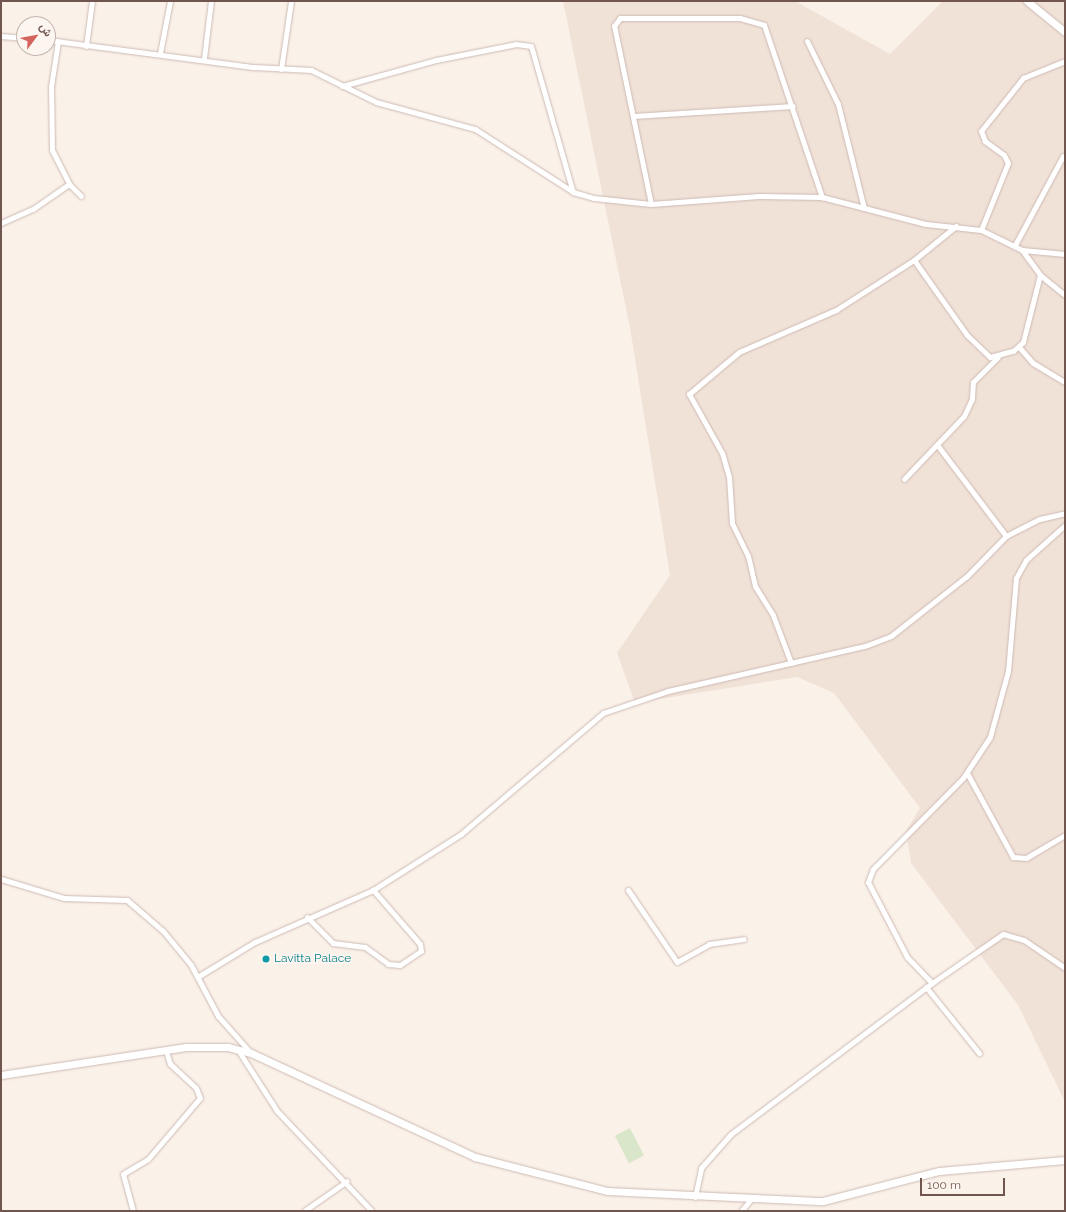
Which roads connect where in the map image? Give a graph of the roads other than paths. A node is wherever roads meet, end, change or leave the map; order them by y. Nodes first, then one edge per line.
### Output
1 (92, 1) edge
2 (170, 1) edge
3 (211, 1) edge
4 (291, 1) edge
5 (1027, 1) edge
6 (1065, 32) edge
7 (1, 36) edge
8 (16, 37) edge
9 (58, 40) joint
10 (807, 41) dead end
11 (86, 46) junction
12 (160, 53) junction
13 (204, 58) junction
14 (1065, 61) edge
15 (281, 69) junction
16 (342, 86) junction
17 (793, 106) junction
18 (633, 116) junction
19 (1063, 156) dead end
20 (69, 184) junction
21 (573, 192) junction
22 (81, 196) dead end
23 (822, 197) junction
24 (651, 204) junction
25 (864, 208) junction
26 (1, 223) edge
27 (956, 226) junction
28 (981, 230) junction
29 (1016, 245) junction
30 (1022, 250) junction
31 (1065, 254) edge
32 (914, 260) junction
33 (1040, 276) junction
34 (1065, 295) edge
35 (1019, 347) junction
36 (998, 357) junction
37 (1065, 382) edge
38 (938, 446) junction
39 (904, 479) dead end
40 (1065, 513) edge
41 (1065, 525) edge
42 (1006, 536) junction
43 (792, 663) junction
44 (967, 773) junction
45 (1065, 835) edge
46 (1, 879) edge
47 (373, 890) junction
48 (628, 890) dead end
49 (307, 917) junction
50 (744, 939) dead end
51 (1065, 968) edge
52 (199, 976) junction
53 (932, 982) junction
54 (926, 987) junction
55 (238, 1050) junction
56 (166, 1051) junction
57 (251, 1053) junction
58 (979, 1053) dead end
59 (1, 1076) edge
60 (1065, 1160) edge
61 (347, 1180) junction
62 (696, 1197) junction
63 (751, 1198) junction
64 (133, 1211) edge
65 (304, 1211) edge
66 (372, 1211) edge
67 (741, 1211) edge

1 - 11 street
2 - 12 street
3 - 13 street
4 - 15 street
5 - 6 street
7 - 8 street
9 - 11 street
9 - 20 street
10 - 25 street
11 - 12 street
12 - 13 street
13 - 15 street
14 - 28 street
15 - 16 street
16 - 21 street
16 - 21 street
17 - 18 street
17 - 18 street
17 - 23 street
18 - 24 street
19 - 29 street
20 - 22 street
20 - 26 street
21 - 24 street
23 - 24 street
23 - 25 street
25 - 27 street
27 - 28 street
27 - 32 street
28 - 29 street
29 - 30 street
30 - 31 street
30 - 33 street
32 - 36 street
32 - 43 street
33 - 34 street
33 - 35 street
35 - 36 street
35 - 37 street
36 - 38 street
38 - 39 street
38 - 42 street
40 - 42 street
41 - 44 street
42 - 43 street
43 - 47 street
44 - 45 street
44 - 53 street
46 - 52 street
47 - 49 street
47 - 49 street
48 - 50 street
49 - 52 street
51 - 53 street
52 - 57 street
53 - 54 street
54 - 58 street
54 - 62 street
55 - 56 street
55 - 57 street
55 - 61 street
56 - 59 street
56 - 64 street
57 - 62 street
60 - 63 street
61 - 65 street
61 - 66 street
62 - 63 street
63 - 67 street

